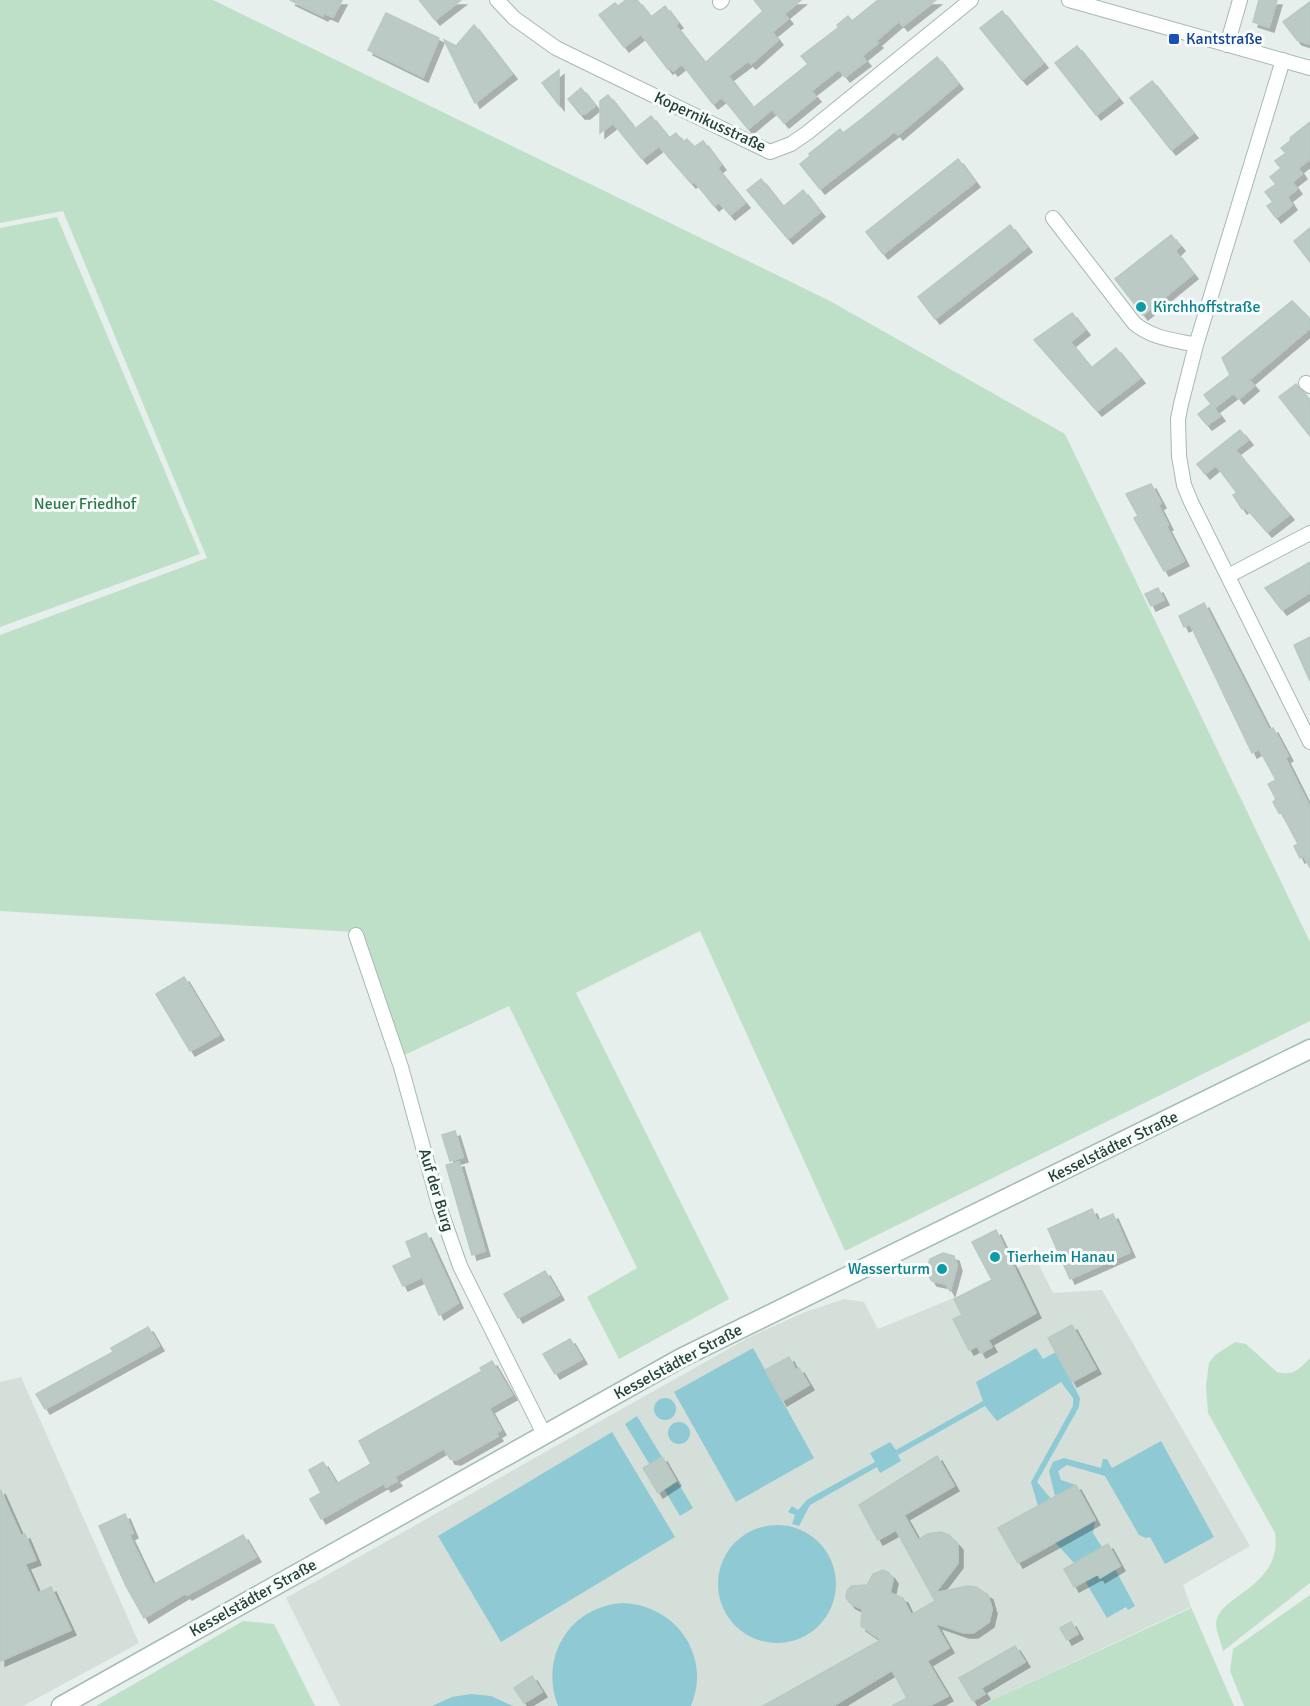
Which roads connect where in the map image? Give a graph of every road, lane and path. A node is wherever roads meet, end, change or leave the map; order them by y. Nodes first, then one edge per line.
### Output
1 (497, 0) edge
2 (971, 0) edge
3 (1069, 0) edge
4 (1240, 0) edge
5 (1227, 45) junction
6 (1283, 60) junction
7 (1310, 68) edge
8 (1053, 218) dead end
9 (1196, 345) junction
10 (1310, 533) edge
11 (1228, 576) junction
12 (1310, 742) edge
13 (356, 935) dead end
14 (1310, 1049) edge
15 (544, 1434) junction
16 (61, 1706) edge

1 - 2 street, Kopernikusstraße
3 - 5 street
4 - 5 street
5 - 6 street
6 - 7 street
6 - 9 street
8 - 9 street
9 - 11 street
10 - 11 street
11 - 12 street
13 - 15 street, Auf der Burg
14 - 15 main road, Kesselstädter Straße
15 - 16 main road, Kesselstädter Straße

